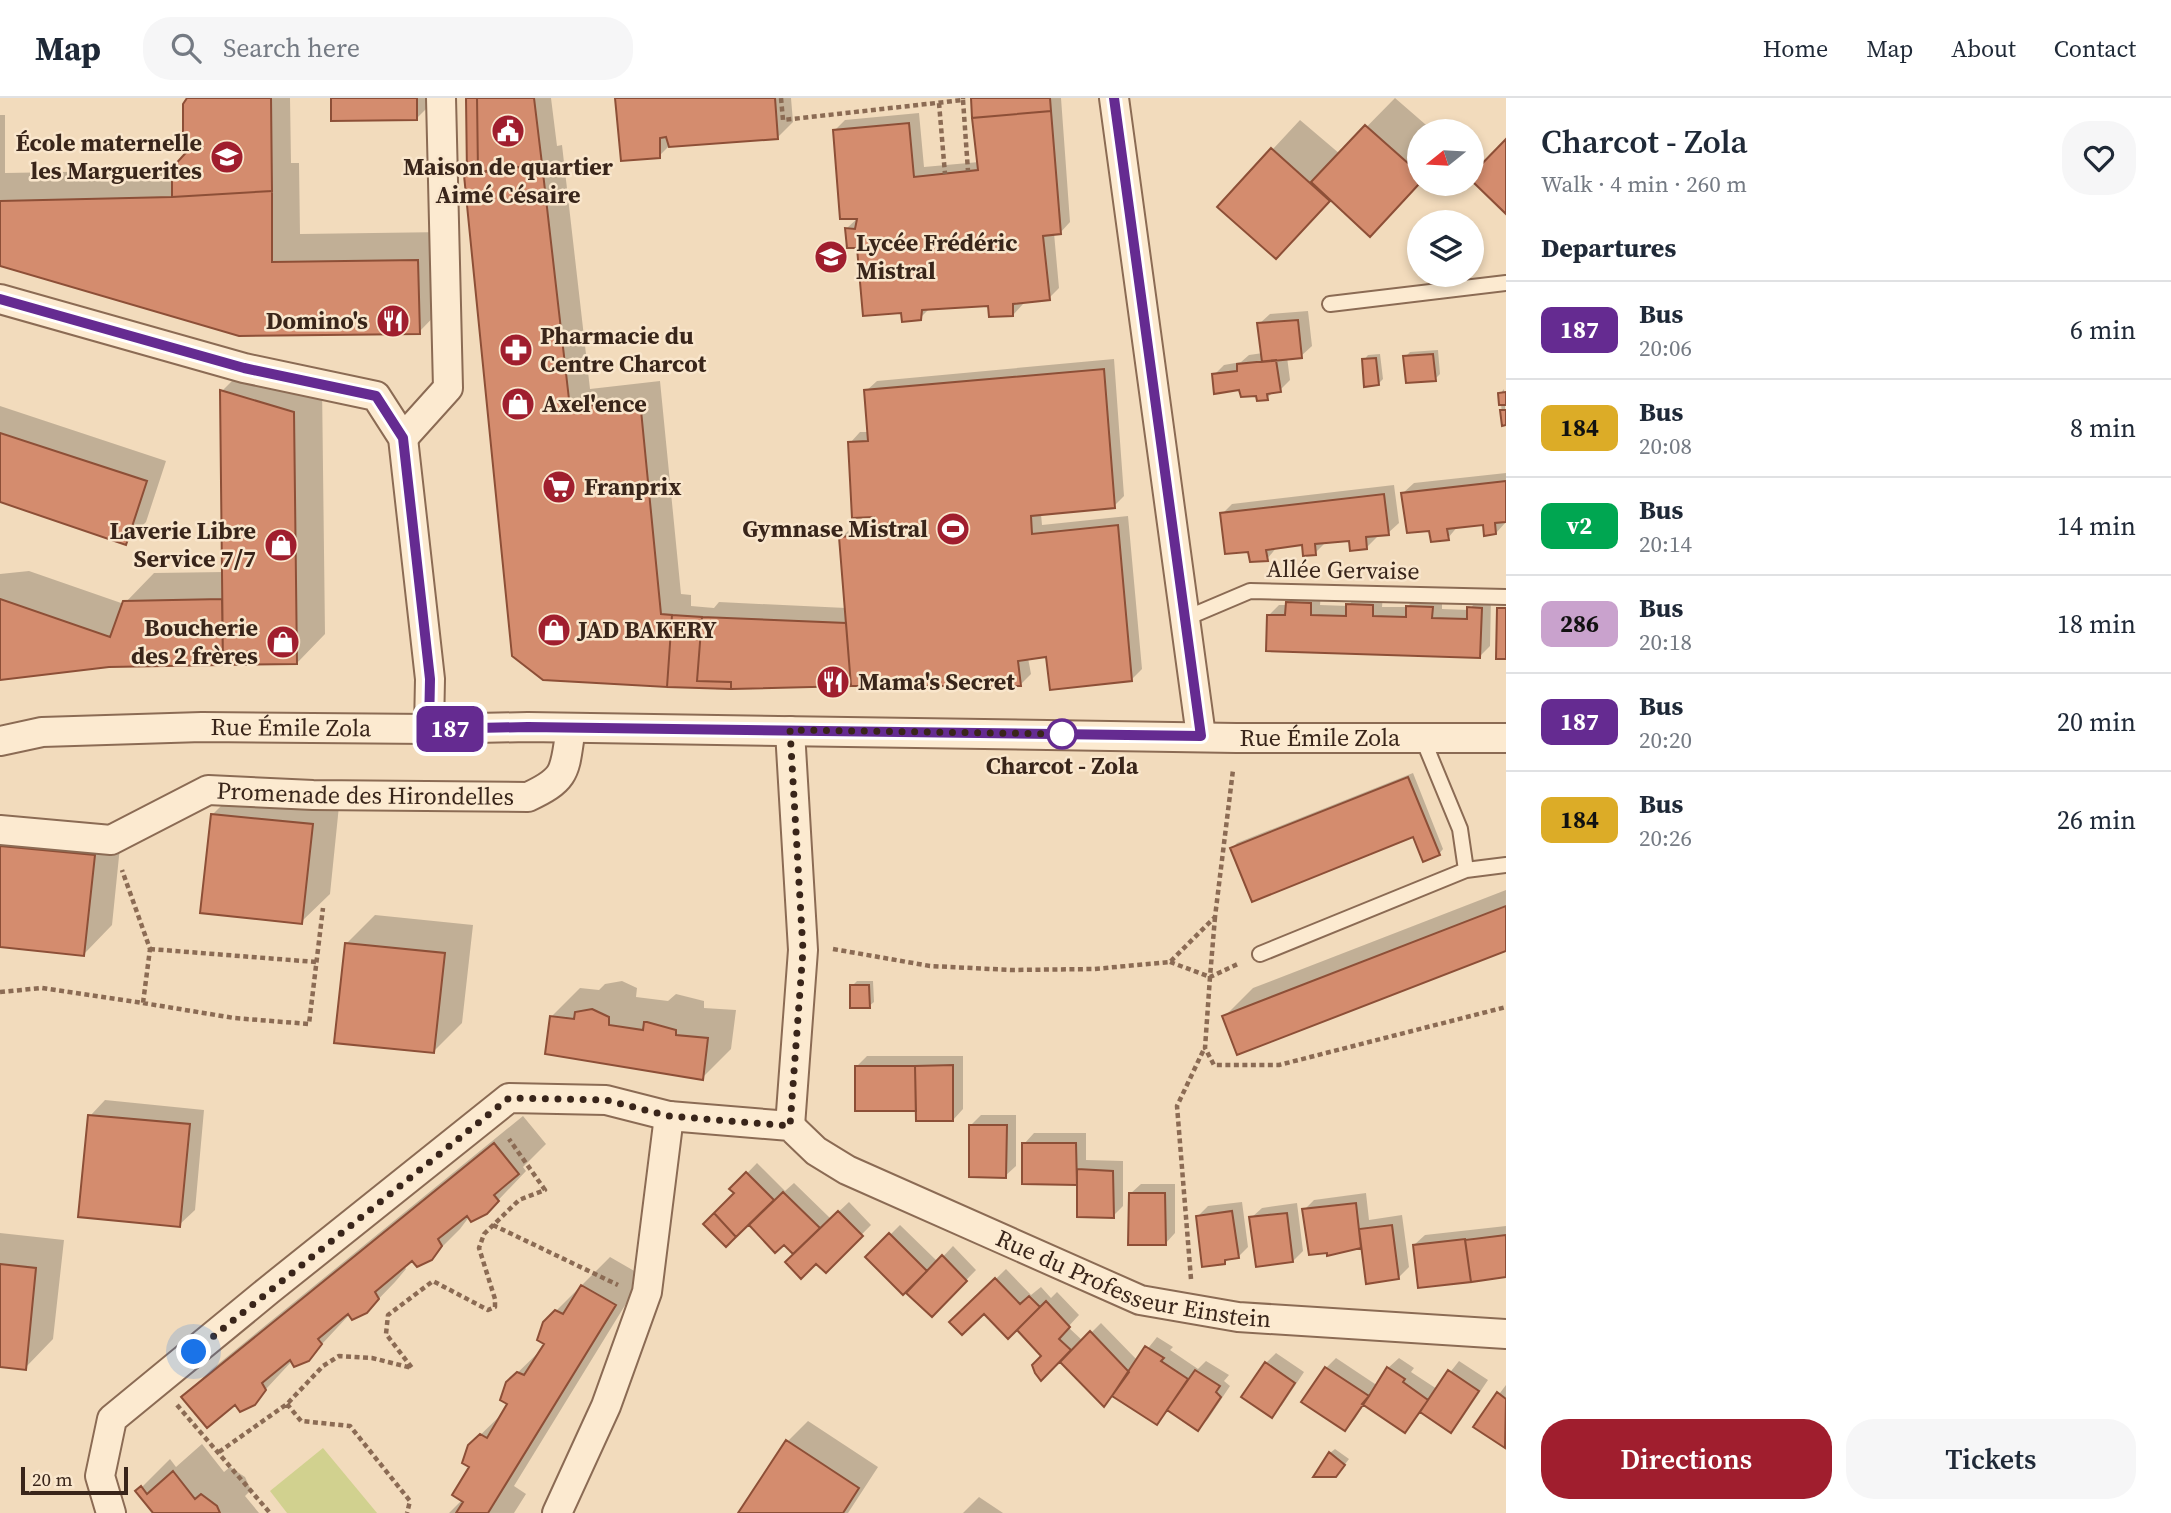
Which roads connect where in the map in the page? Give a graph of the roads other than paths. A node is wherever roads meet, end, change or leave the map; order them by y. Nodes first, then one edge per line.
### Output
1 (441, 98) edge
2 (1114, 98) edge
3 (1506, 283) edge
4 (0, 299) edge
5 (1329, 304) dead end
6 (403, 438) junction
7 (1506, 597) edge
8 (1184, 619) junction
9 (571, 728) junction
10 (429, 729) junction
11 (790, 730) junction
12 (1201, 736) junction
13 (1422, 737) junction
14 (1506, 738) edge
15 (0, 741) edge
16 (0, 830) edge
17 (1506, 865) edge
18 (1465, 870) junction
19 (1259, 954) road end
20 (669, 1116) junction
21 (790, 1126) junction
22 (1506, 1334) edge
23 (111, 1513) edge
24 (557, 1513) edge

1 - 6 street
2 - 8 street
3 - 5 lane
4 - 6 street
6 - 10 street
7 - 8 lane, Allée Gervaise
8 - 12 street
9 - 10 street, Rue Émile Zola
9 - 11 street, Rue Émile Zola
9 - 16 street, Promenade des Hirondelles
10 - 15 street, Rue Émile Zola
11 - 12 street, Rue Émile Zola
11 - 21 street
12 - 13 street, Rue Émile Zola
13 - 14 street, Rue Émile Zola
13 - 18 lane, Rue Émile Zola
17 - 18 lane
18 - 19 lane
20 - 21 street
20 - 23 street
20 - 24 street
21 - 22 street, Rue du Professeur Einstein

